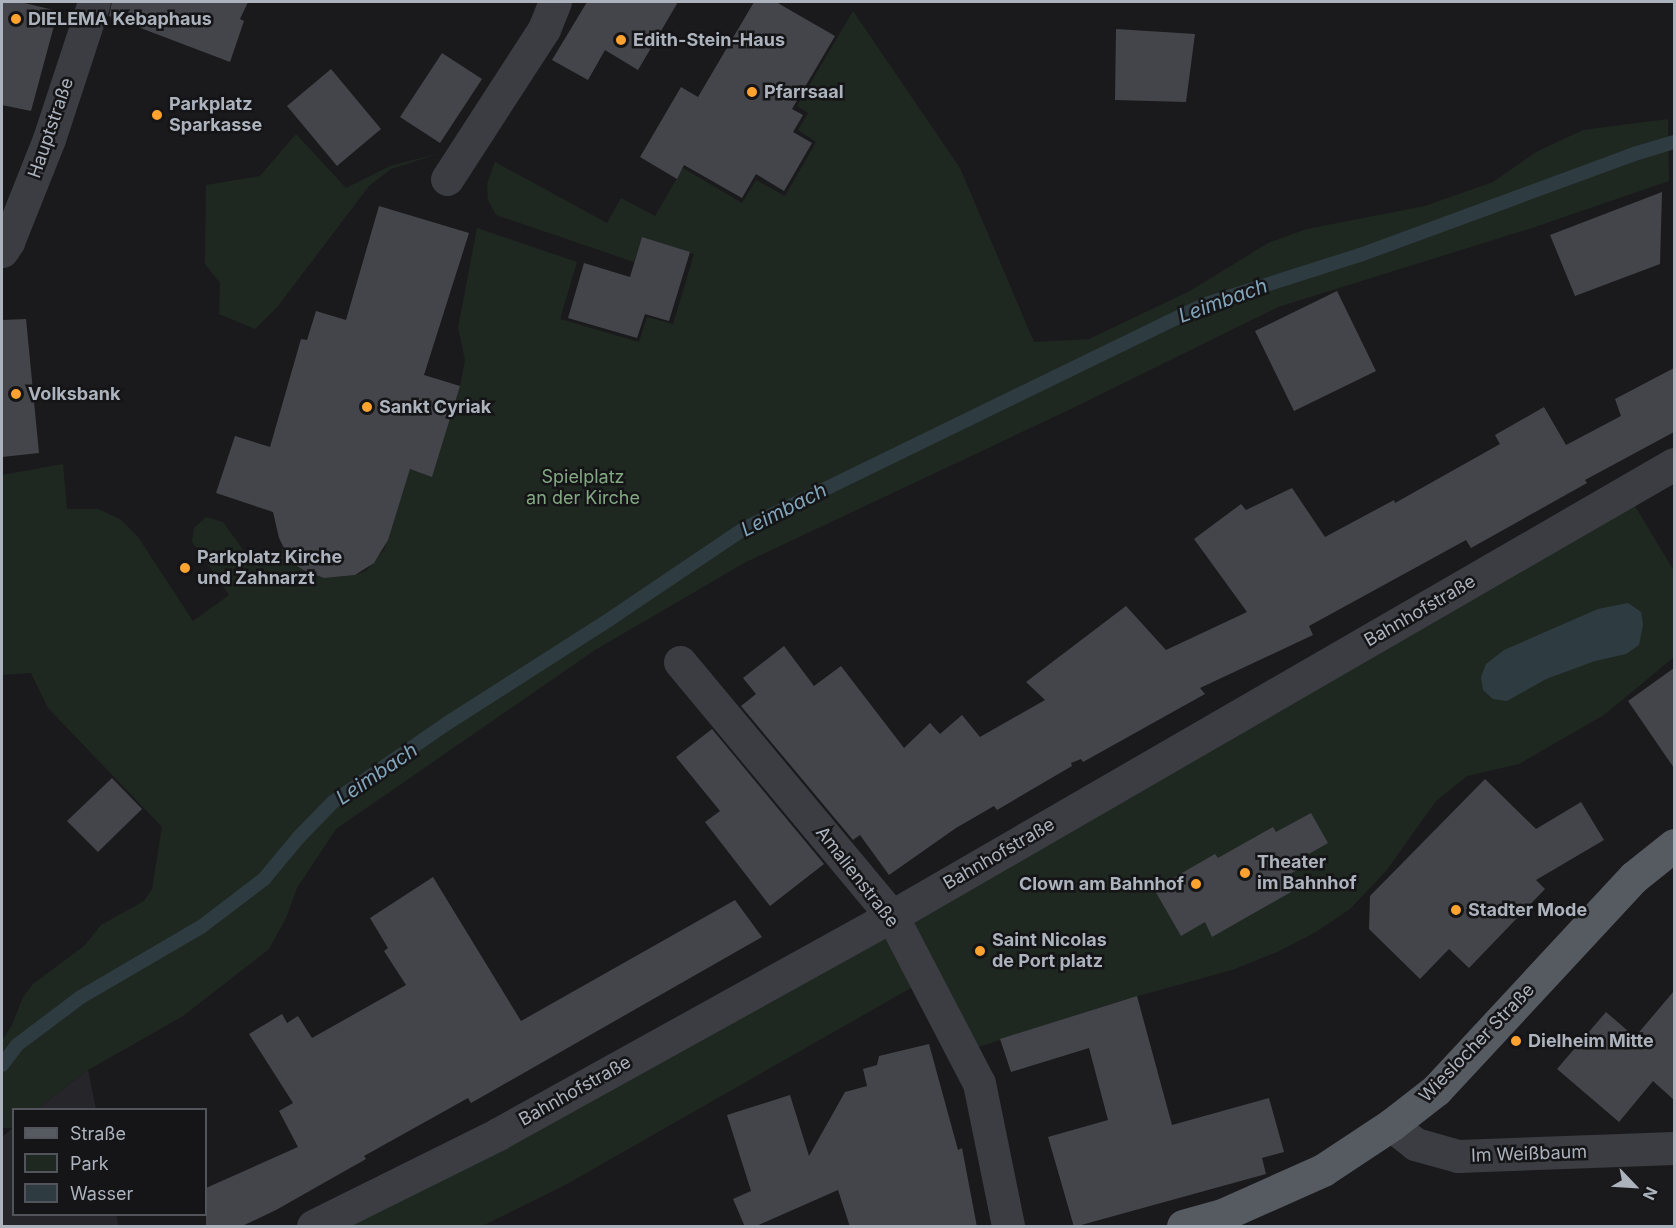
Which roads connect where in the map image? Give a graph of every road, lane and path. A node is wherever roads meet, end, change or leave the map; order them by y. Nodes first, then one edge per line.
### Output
1 (94, 2) edge
2 (555, 2) edge
3 (447, 179) dead end
4 (2, 251) edge
5 (1674, 464) edge
6 (680, 662) dead end
7 (1674, 845) edge
8 (892, 916) junction
9 (1391, 1125) junction
10 (1674, 1148) edge
11 (313, 1227) edge
12 (1008, 1227) edge
13 (1183, 1227) edge

1 - 4 street, Hauptstraße
2 - 3 street
5 - 8 street, Bahnhofstraße
6 - 8 street, Amalienstraße
7 - 9 main road, Wieslocher Straße
8 - 11 street, Bahnhofstraße
8 - 12 street, Amalienstraße
9 - 10 street, Im Weißbaum
9 - 13 main road, Wieslocher Straße

